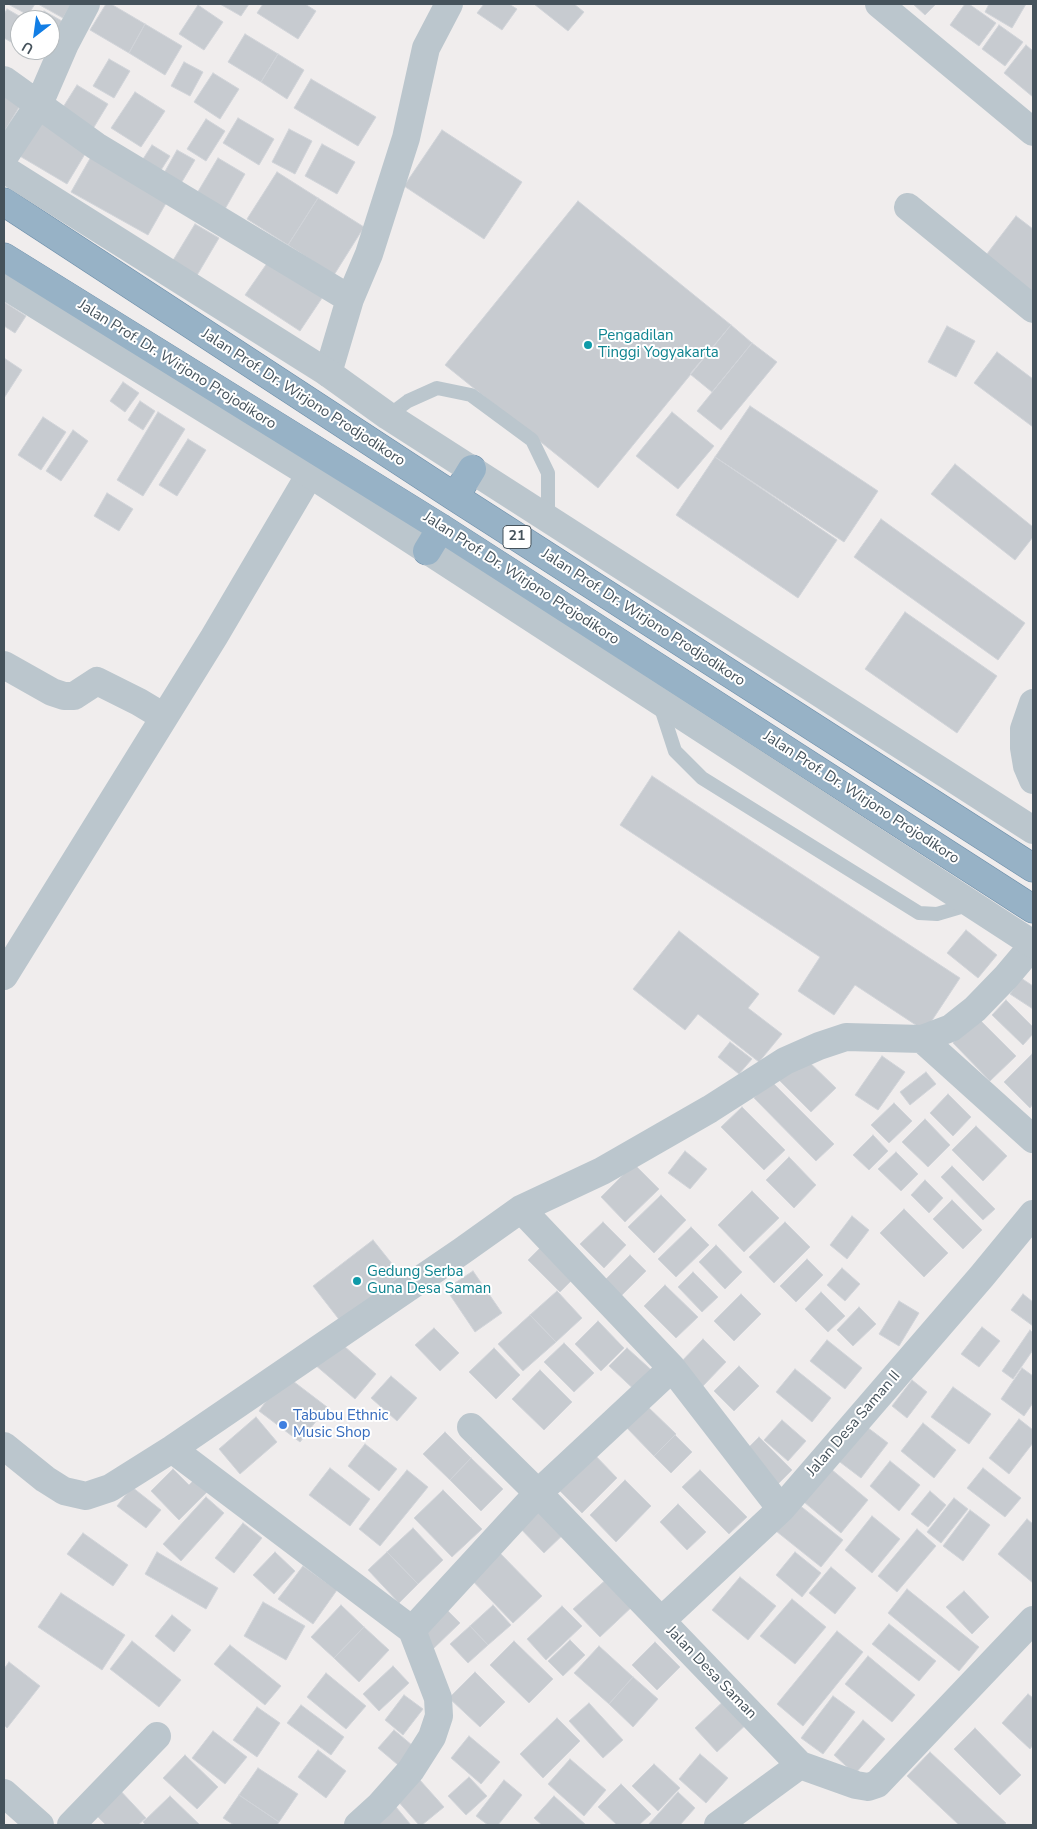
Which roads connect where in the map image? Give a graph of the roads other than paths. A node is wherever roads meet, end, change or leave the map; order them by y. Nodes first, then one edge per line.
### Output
1 (86, 4) edge
2 (449, 4) edge
3 (879, 4) edge
4 (4, 80) edge
5 (39, 104) junction
6 (1033, 132) edge
7 (4, 157) edge
8 (4, 169) edge
9 (4, 202) edge
10 (908, 207) dead end
11 (4, 257) edge
12 (4, 285) edge
13 (350, 299) junction
14 (1033, 309) edge
15 (328, 373) junction
16 (388, 416) junction
17 (472, 469) junction
18 (310, 474) junction
19 (455, 497) junction
20 (548, 518) junction
21 (434, 539) junction
22 (4, 665) edge
23 (659, 701) junction
24 (1033, 703) edge
25 (164, 717) junction
26 (1033, 780) edge
27 (1033, 830) edge
28 (1033, 868) edge
29 (972, 904) junction
30 (1033, 909) edge
31 (1033, 944) edge
32 (4, 976) edge
33 (922, 1039) junction
34 (1033, 1139) edge
35 (520, 1209) junction
36 (1033, 1214) edge
37 (672, 1368) junction
38 (471, 1427) dead end
39 (4, 1446) edge
40 (172, 1449) junction
41 (538, 1493) junction
42 (781, 1509) junction
43 (1033, 1620) edge
44 (661, 1621) junction
45 (412, 1630) junction
46 (157, 1736) dead end
47 (800, 1765) junction
48 (4, 1793) edge
49 (40, 1825) edge
50 (71, 1825) edge
51 (358, 1825) edge
52 (718, 1825) edge

1 - 5 street
2 - 13 street
3 - 6 street
4 - 5 street
5 - 7 street
5 - 13 street
8 - 15 street
9 - 19 highway, Jalan Prof. Dr. Wirjono Prodjodikoro / 21
10 - 14 street
11 - 21 highway, Jalan Prof. Dr. Wirjono Projodikoro / 21
12 - 18 street
13 - 15 street
15 - 16 street
16 - 17 street
16 - 20 lane
17 - 19 highway
17 - 20 street
18 - 21 street
18 - 25 street
19 - 28 highway, Jalan Prof. Dr. Wirjono Prodjodikoro / 21
20 - 27 street
21 - 23 street
21 - 30 highway, Jalan Prof. Dr. Wirjono Projodikoro / 21
22 - 25 street
23 - 29 street
23 - 29 lane
24 - 26 street
25 - 32 street
29 - 31 street
31 - 33 street
33 - 34 street
33 - 35 street
35 - 37 street
35 - 40 street
36 - 42 street, Jalan Desa Saman II
37 - 41 street
37 - 42 street
38 - 41 street, Jalan Desa Saman
39 - 40 street
40 - 45 street
41 - 44 street, Jalan Desa Saman
41 - 45 street
42 - 44 street, Jalan Desa Saman II
43 - 47 street, Jalan Desa Saman
44 - 47 street, Jalan Desa Saman
45 - 51 street
46 - 50 street
47 - 52 street
48 - 49 street

